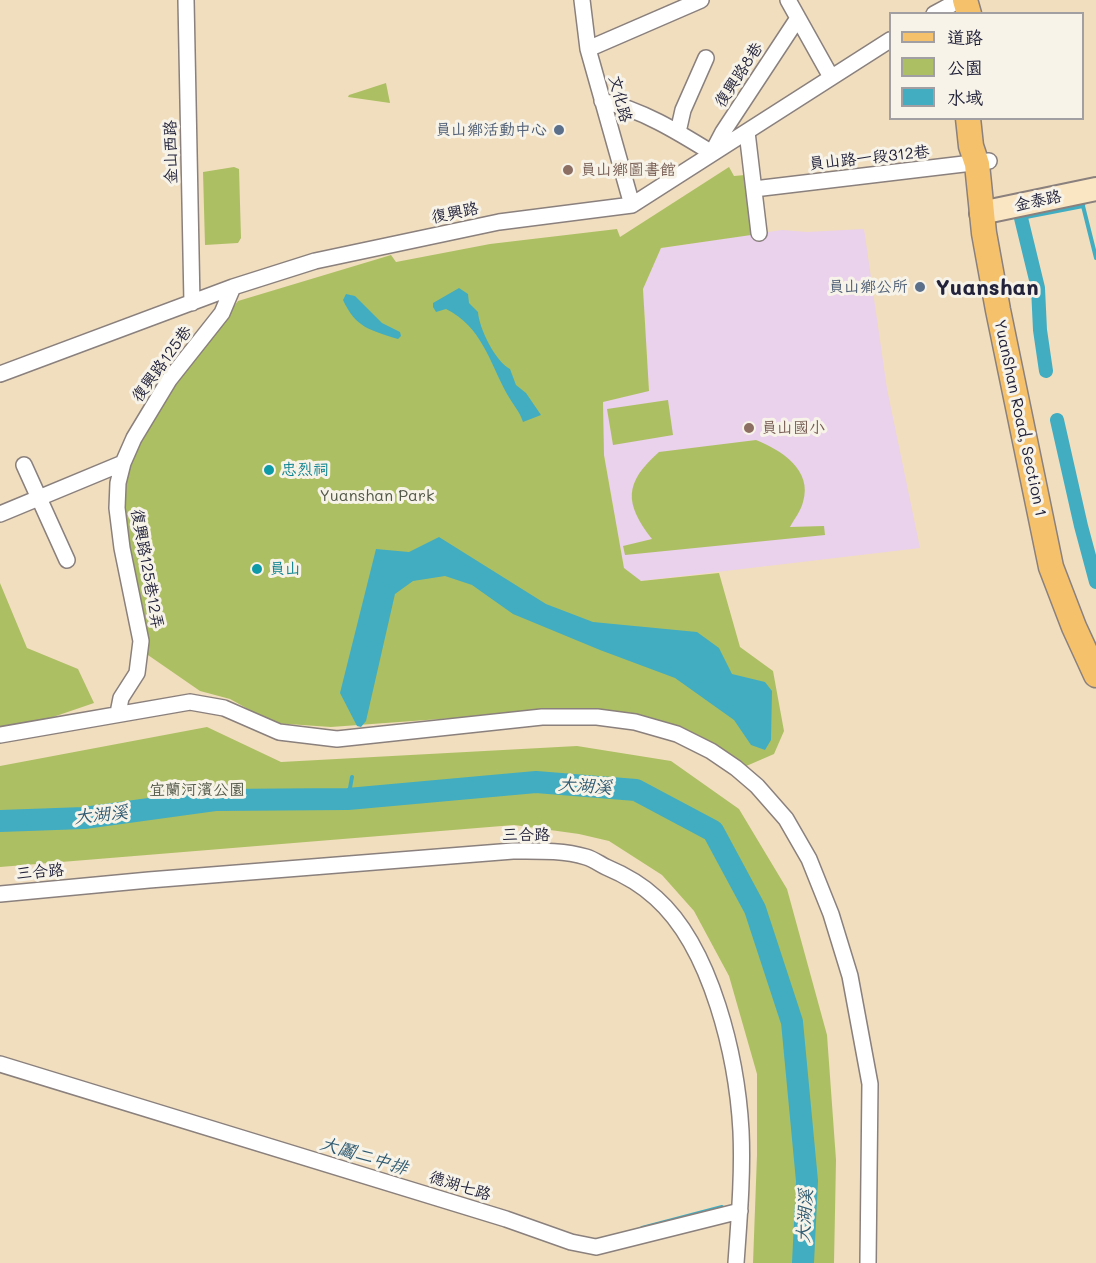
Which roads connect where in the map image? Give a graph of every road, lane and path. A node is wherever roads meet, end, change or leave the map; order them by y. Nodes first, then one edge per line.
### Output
1 (186, 0) edge
2 (582, 0) edge
3 (701, 0) edge
4 (788, 0) edge
5 (963, 0) edge
6 (938, 12) edge
7 (798, 18) junction
8 (889, 41) edge
9 (588, 49) junction
10 (706, 58) dead end
11 (831, 77) junction
12 (602, 101) junction
13 (968, 120) edge
14 (980, 120) edge
15 (678, 132) junction
16 (747, 132) junction
17 (712, 153) junction
18 (983, 163) junction
19 (753, 189) junction
20 (1096, 189) edge
21 (632, 206) junction
22 (988, 211) junction
23 (759, 233) dead end
24 (233, 287) junction
25 (192, 303) junction
26 (0, 374) edge
27 (123, 463) junction
28 (24, 465) dead end
29 (39, 498) junction
30 (0, 514) edge
31 (67, 560) dead end
32 (1096, 640) edge
33 (1096, 675) edge
34 (118, 713) junction
35 (0, 735) edge
36 (0, 894) edge
37 (0, 1064) edge
38 (740, 1211) junction
39 (736, 1263) edge
40 (868, 1263) edge

1 - 25 street, 金山西路
2 - 9 street, 文化路
3 - 9 street
4 - 7 street
5 - 6 street
7 - 11 street
7 - 17 street, 復興路8巷
8 - 11 street, 復興路
9 - 12 street, 文化路
10 - 15 street
11 - 16 street, 復興路
12 - 15 street
12 - 21 street, 文化路
13 - 18 main road, YuanShan Road, Section 1
14 - 18 main road, YuanShan Road, Section 1
15 - 17 street
16 - 17 street, 復興路
16 - 19 street
17 - 21 street, 復興路
18 - 19 street, 員山路一段312巷
18 - 22 main road, YuanShan Road, Section 1
19 - 23 street
20 - 22 street, 金泰路
21 - 24 street, 復興路
22 - 32 main road, YuanShan Road, Section 1
22 - 33 main road, YuanShan Road, Section 1
24 - 25 street, 復興路
24 - 27 street, 復興路125巷
25 - 26 street, 復興路
27 - 29 street
27 - 34 street, 復興路125巷12弄
28 - 29 street
29 - 30 street
29 - 31 street
34 - 35 street
34 - 40 street
36 - 38 street, 三合路
37 - 38 street, 德湖七路
38 - 39 street, 三合路

